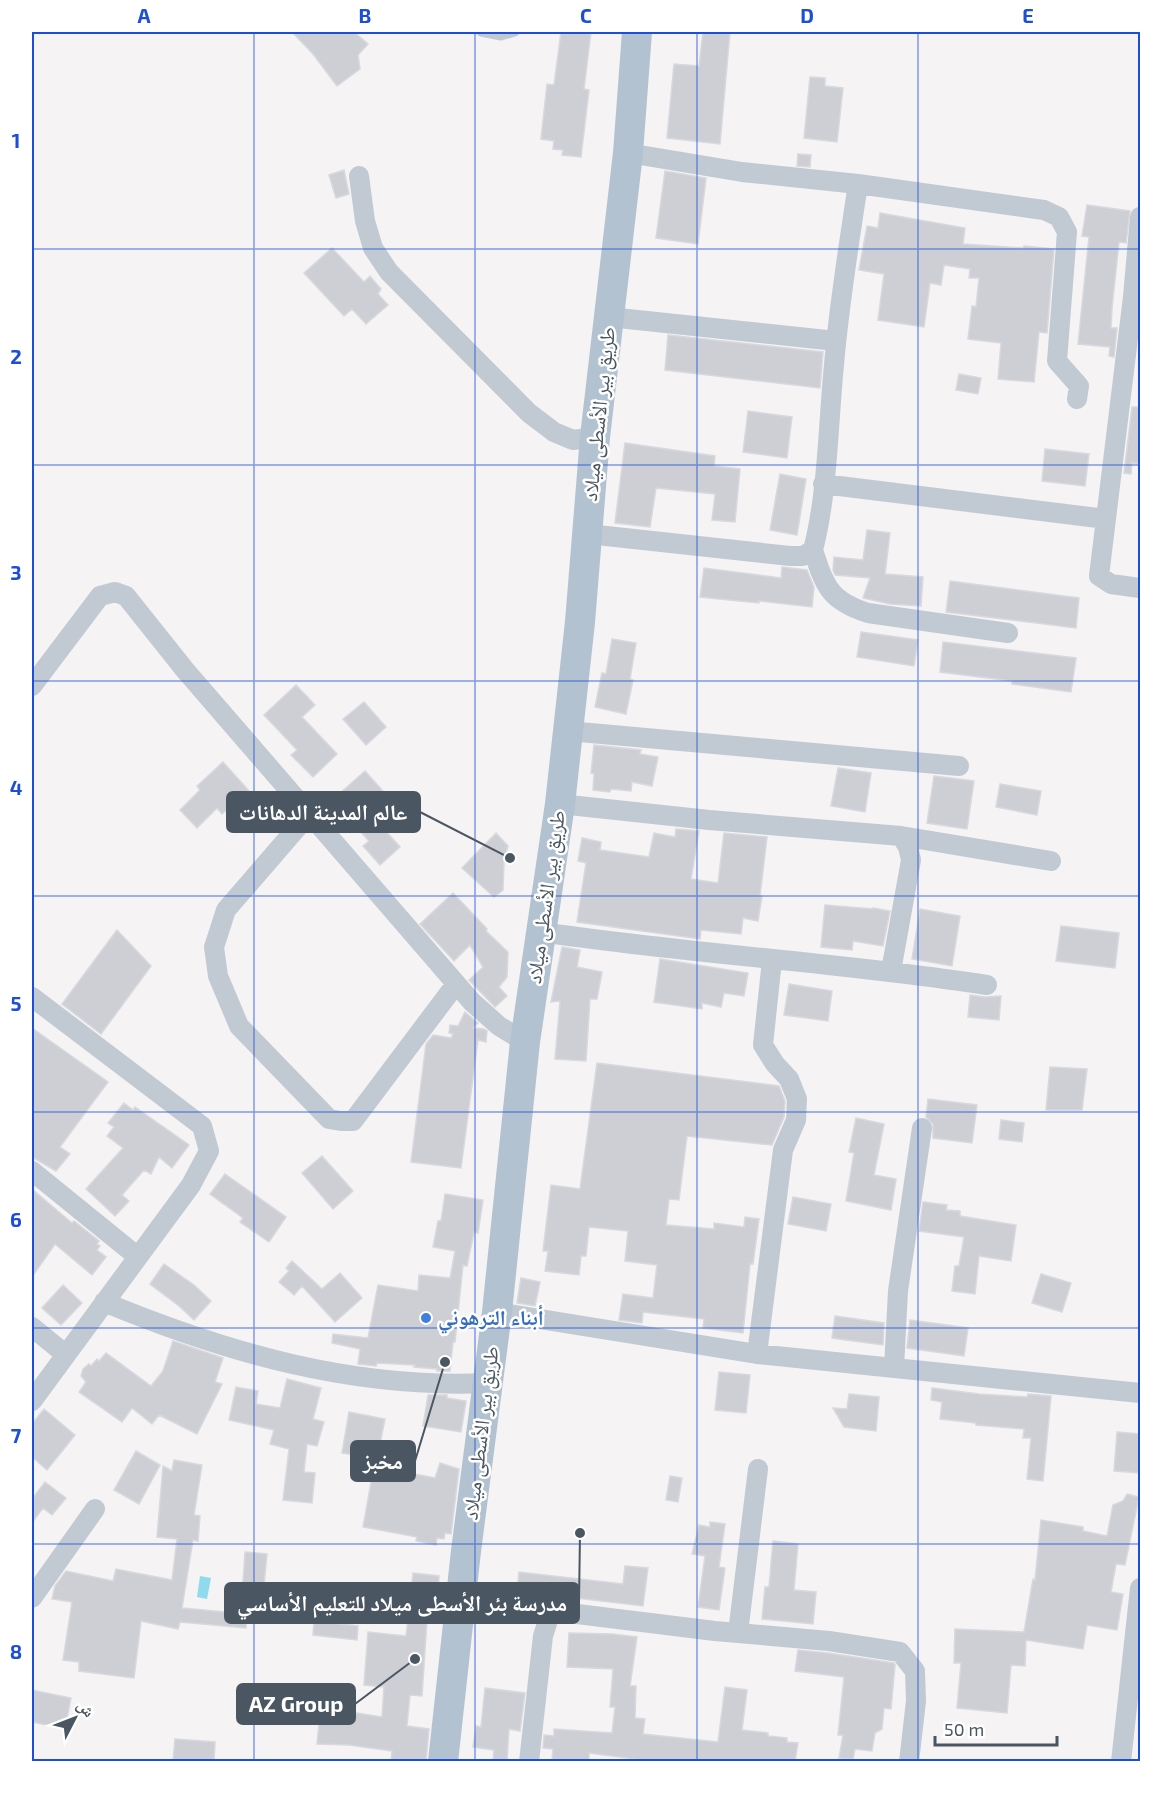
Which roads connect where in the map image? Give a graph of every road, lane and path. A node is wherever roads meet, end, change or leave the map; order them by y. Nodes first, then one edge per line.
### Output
1 (481, 32) edge
2 (515, 32) edge
3 (637, 32) edge
4 (628, 153) junction
5 (359, 176) dead end
6 (858, 184) junction
7 (1140, 217) edge
8 (1137, 298) edge
9 (609, 317) junction
10 (836, 341) junction
11 (1077, 399) dead end
12 (595, 436) junction
13 (824, 484) junction
14 (1106, 519) junction
15 (588, 534) junction
16 (813, 550) junction
17 (1140, 588) edge
18 (1008, 633) dead end
19 (32, 687) edge
20 (568, 731) junction
21 (959, 766) dead end
22 (560, 804) junction
23 (309, 814) junction
24 (901, 836) junction
25 (1051, 861) dead end
26 (541, 932) junction
27 (772, 960) junction
28 (891, 971) junction
29 (456, 984) junction
30 (987, 986) dead end
31 (32, 997) edge
32 (525, 1042) junction
33 (922, 1128) dead end
34 (32, 1171) edge
35 (138, 1257) junction
36 (104, 1302) junction
37 (497, 1312) junction
38 (32, 1327) edge
39 (65, 1354) junction
40 (757, 1354) junction
41 (894, 1368) junction
42 (488, 1383) junction
43 (1140, 1393) edge
44 (32, 1401) edge
45 (758, 1469) dead end
46 (95, 1509) dead end
47 (1140, 1588) edge
48 (32, 1598) edge
49 (738, 1633) junction
50 (442, 1761) edge
51 (529, 1761) edge
52 (909, 1761) edge
53 (1121, 1761) edge

1 - 2 lane
3 - 4 main road, طريق بير الأسطى ميلاد
4 - 6 street
4 - 9 main road, طريق بير الأسطى ميلاد
5 - 12 street
6 - 10 street
6 - 11 street
7 - 8 street
8 - 14 street
9 - 10 street
9 - 12 main road, طريق بير الأسطى ميلاد
10 - 13 street
12 - 15 main road, طريق بير الأسطى ميلاد
13 - 14 street
13 - 16 street
14 - 17 street
15 - 16 street
15 - 20 main road, طريق بير الأسطى ميلاد
16 - 18 street
19 - 23 street
20 - 21 street
20 - 22 main road, طريق بير الأسطى ميلاد
22 - 24 street
22 - 26 main road, طريق بير الأسطى ميلاد
23 - 29 street
23 - 29 street
24 - 25 street
24 - 28 street
26 - 27 street
26 - 32 main road, طريق بير الأسطى ميلاد
27 - 28 street
27 - 40 street
28 - 30 street
29 - 32 street
31 - 35 street
32 - 37 main road, طريق بير الأسطى ميلاد
33 - 41 street
34 - 35 street
35 - 36 street
36 - 39 street
36 - 42 street
37 - 40 street
37 - 42 main road, طريق بير الأسطى ميلاد
38 - 39 street
39 - 44 street
40 - 41 street
41 - 43 street
42 - 50 main road, طريق بير الأسطى ميلاد
45 - 49 street
46 - 48 street
47 - 53 street
49 - 51 street
49 - 52 street

